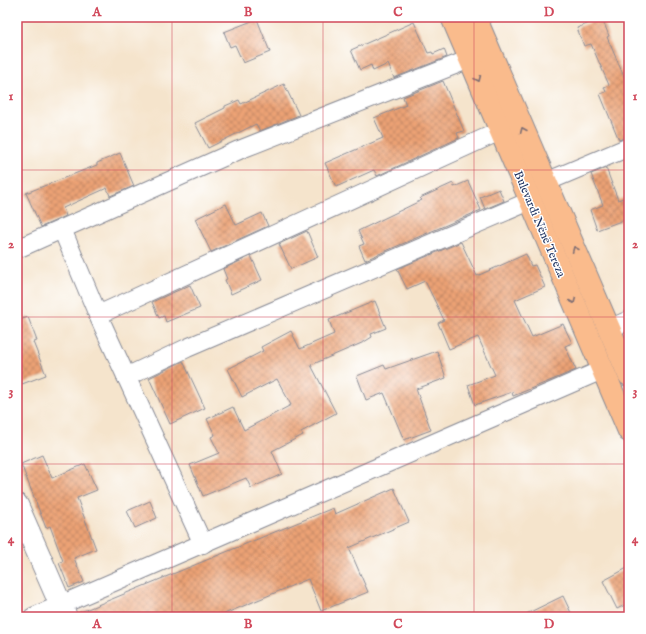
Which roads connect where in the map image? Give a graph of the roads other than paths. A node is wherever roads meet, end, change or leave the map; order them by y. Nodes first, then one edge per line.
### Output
1 (452, 17) edge
2 (475, 17) edge
3 (470, 59) junction
4 (500, 131) junction
5 (629, 147) edge
6 (546, 182) junction
7 (530, 201) junction
8 (62, 229) junction
9 (17, 249) edge
10 (98, 314) junction
11 (629, 320) edge
12 (609, 329) junction
13 (602, 370) junction
14 (629, 375) edge
15 (126, 377) junction
16 (629, 431) edge
17 (17, 505) edge
18 (203, 544) junction
19 (63, 611) edge
20 (33, 617) edge

1 - 3 main road, Bulevardi Nënë Tereza
6 -> 2 main road, Bulevardi Nënë Tereza
3 -> 4 main road, Bulevardi Nënë Tereza
3 - 8 street
4 - 7 main road, Bulevardi Nënë Tereza
4 - 10 street
5 - 6 street
12 -> 6 main road, Bulevardi Nënë Tereza
7 -> 13 main road, Bulevardi Nënë Tereza
7 - 15 street
8 - 9 street
8 - 10 street
10 - 15 street
11 - 12 street
12 - 14 main road, Bulevardi Nënë Tereza
13 - 16 main road, Bulevardi Nënë Tereza
13 - 18 street
15 - 18 street
17 - 19 street
18 - 19 street
19 - 20 street

